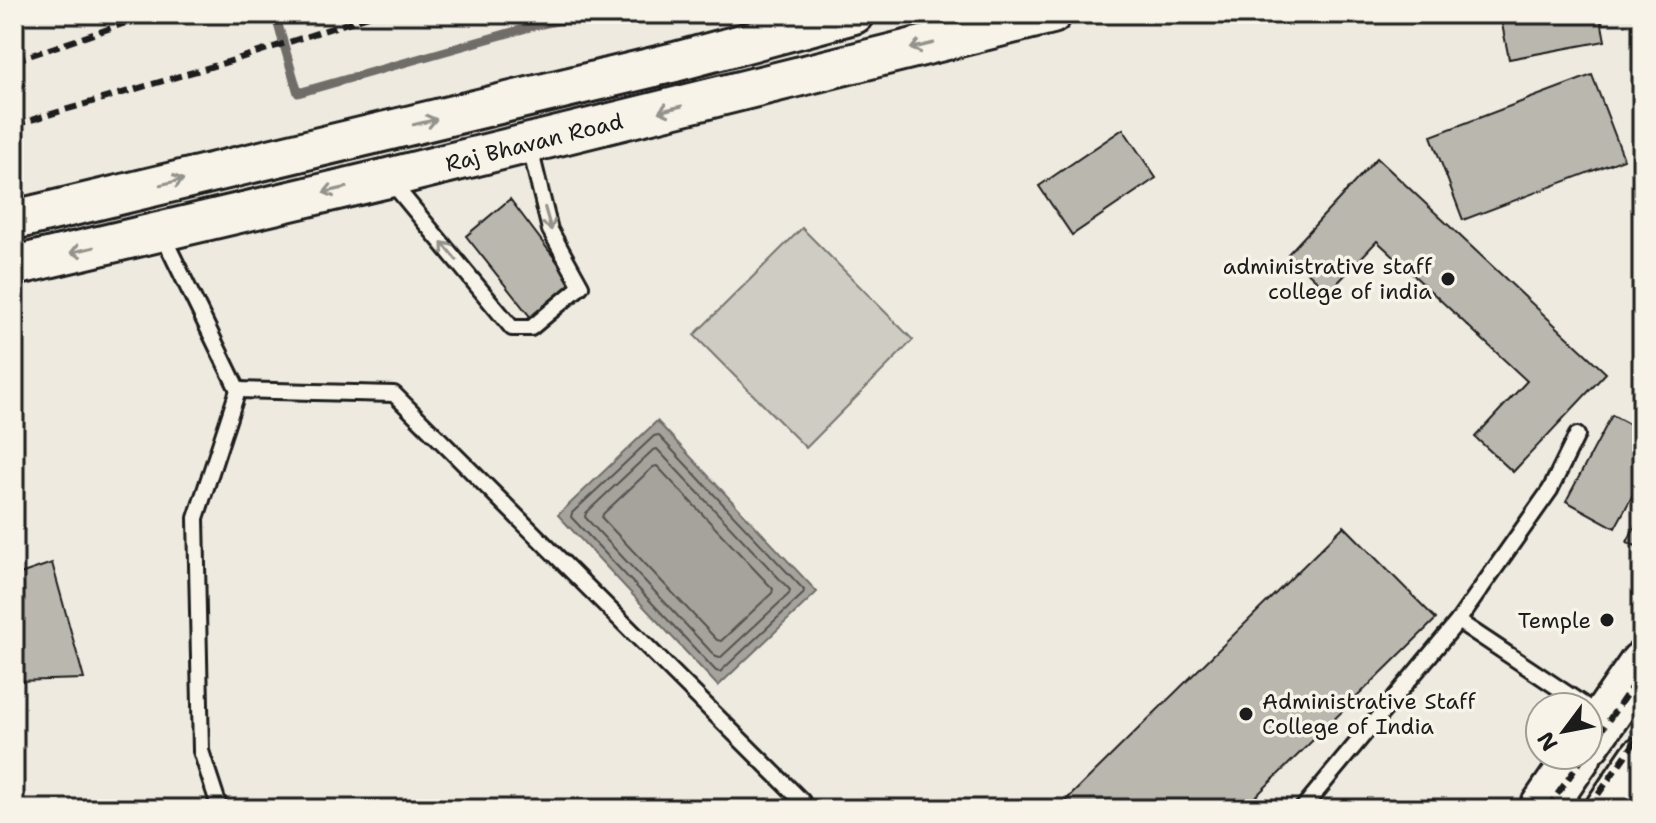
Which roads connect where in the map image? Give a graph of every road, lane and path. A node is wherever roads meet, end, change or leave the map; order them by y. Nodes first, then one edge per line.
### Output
1 (854, 14) edge
2 (1052, 14) edge
3 (529, 143) junction
4 (388, 178) junction
5 (14, 220) edge
6 (161, 231) junction
7 (14, 266) edge
8 (238, 390) junction
9 (1577, 435) dead end
10 (1458, 621) junction
11 (1642, 664) edge
12 (1554, 691) edge
13 (1604, 706) edge
14 (1642, 759) edge
15 (1568, 771) edge
16 (220, 809) edge
17 (805, 809) edge
18 (1302, 809) edge
19 (1542, 809) edge
20 (1608, 809) edge

5 -> 1 main road, Raj Bhavan Road
2 -> 3 main road, Raj Bhavan Road
3 - 4 main road, Raj Bhavan Road
3 -> 4 lane
4 -> 6 main road, Raj Bhavan Road
6 -> 7 main road, Raj Bhavan Road
6 - 8 lane
8 - 16 lane
8 - 17 lane
9 - 10 lane
10 - 12 lane
10 - 18 lane
11 - 13 highway
14 - 20 highway
15 - 19 highway

